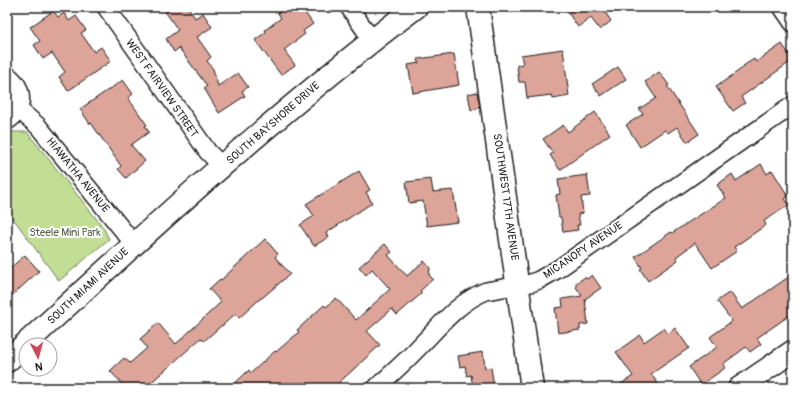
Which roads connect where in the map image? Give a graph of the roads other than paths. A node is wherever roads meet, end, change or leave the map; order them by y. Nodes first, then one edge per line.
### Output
1 (106, 7) edge
2 (349, 7) edge
3 (416, 7) edge
4 (478, 7) edge
5 (782, 7) edge
6 (793, 23) edge
7 (372, 40) junction
8 (7, 76) edge
9 (793, 105) edge
10 (13, 115) edge
11 (222, 166) junction
12 (134, 244) junction
13 (518, 285) junction
14 (793, 351) edge
15 (7, 361) edge
16 (376, 388) edge
17 (532, 388) edge
18 (739, 388) edge

1 - 11 street, WEST FAIRVIEW STREET
2 - 7 street
3 - 7 main road, SOUTH BAYSHORE DRIVE
4 - 13 main road, SOUTHWEST 17TH AVENUE
5 - 6 street
7 - 11 main road, SOUTH BAYSHORE DRIVE
8 - 10 street, HIAWATHA AVENUE
9 - 13 street, MICANOPY AVENUE
10 - 12 street, HIAWATHA AVENUE
11 - 12 main road, SOUTH BAYSHORE DRIVE
12 - 15 main road, SOUTH MIAMI AVENUE
13 - 16 street, MICANOPY AVENUE
13 - 17 main road, SOUTHWEST 17TH AVENUE
14 - 18 street

